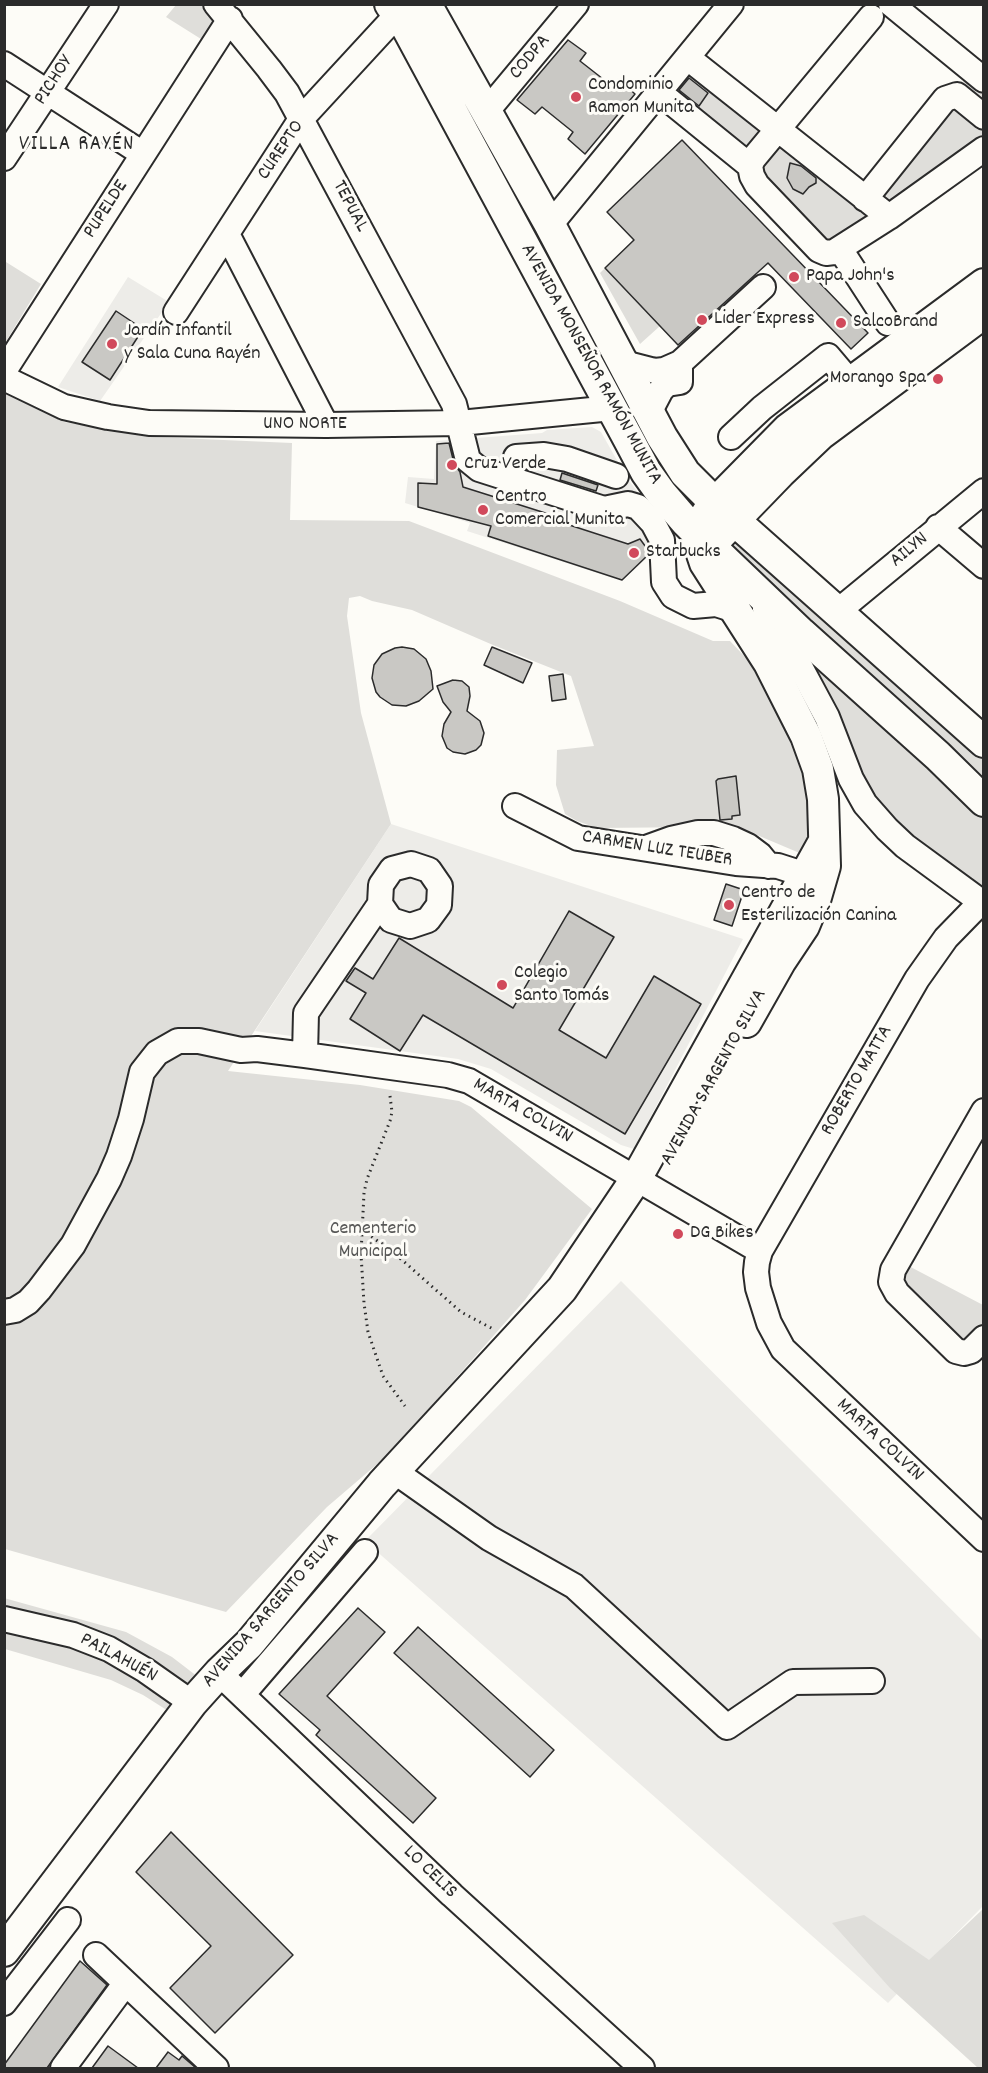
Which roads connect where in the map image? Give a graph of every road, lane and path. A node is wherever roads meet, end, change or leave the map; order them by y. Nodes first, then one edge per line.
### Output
1 (106, 4) edge
2 (426, 4) edge
3 (576, 4) edge
4 (731, 4) edge
5 (398, 8) edge
6 (881, 11) edge
7 (223, 12) edge
8 (688, 58) junction
9 (4, 64) edge
10 (984, 80) edge
11 (47, 92) junction
12 (660, 93) junction
13 (486, 112) junction
14 (984, 117) edge
15 (301, 119) junction
16 (778, 131) junction
17 (984, 149) edge
18 (143, 154) junction
19 (4, 158) edge
20 (750, 166) junction
21 (865, 199) junction
22 (888, 217) junction
23 (550, 225) junction
24 (227, 234) junction
25 (840, 249) junction
26 (984, 284) edge
27 (763, 286) dead end
28 (176, 312) dead end
29 (984, 314) edge
30 (888, 323) dead end
31 (624, 363) junction
32 (4, 371) edge
33 (680, 372) junction
34 (4, 378) edge
35 (850, 382) junction
36 (612, 408) junction
37 (649, 413) junction
38 (849, 413) junction
39 (528, 418) junction
40 (460, 423) junction
41 (326, 425) junction
42 (731, 437) dead end
43 (629, 440) junction
44 (512, 468) junction
45 (616, 476) junction
46 (984, 491) edge
47 (604, 509) junction
48 (725, 512) junction
49 (938, 527) junction
50 (984, 566) edge
51 (717, 575) junction
52 (837, 612) junction
53 (984, 742) edge
54 (984, 801) edge
55 (515, 806) dead end
56 (823, 843) junction
57 (806, 875) junction
58 (982, 903) edge
59 (380, 904) dead end
60 (304, 1054) junction
61 (390, 1096) dead end
62 (984, 1111) edge
63 (645, 1184) junction
64 (362, 1229) junction
65 (758, 1262) junction
66 (4, 1312) edge
67 (498, 1333) dead end
68 (984, 1338) edge
69 (405, 1406) dead end
70 (394, 1471) junction
71 (984, 1539) edge
72 (365, 1552) dead end
73 (4, 1619) edge
74 (219, 1672) junction
75 (872, 1681) dead end
76 (242, 1695) junction
77 (192, 1703) junction
78 (68, 1920) dead end
79 (4, 1951) edge
80 (96, 1955) dead end
81 (125, 1984) junction
82 (4, 2003) edge
83 (63, 2068) edge
84 (216, 2068) edge
85 (642, 2068) edge

1 - 11 street, PICHOY
2 - 13 main road, AVENIDA MONSEÑOR RAMÓN MUNITA
3 - 13 street, CODPA
4 - 8 street
5 - 15 street, CUREPTO
5 - 36 main road, AVENIDA MONSEÑOR RAMÓN MUNITA
6 - 10 street
6 - 16 street
7 - 15 street, TEPUAL
7 - 18 street, PUPELDE
8 - 12 street
8 - 16 street
9 - 11 street
11 - 18 street
11 - 19 street, PICHOY
12 - 20 street
12 - 23 street
13 - 23 main road, AVENIDA MONSEÑOR RAMÓN MUNITA
14 - 21 street
15 - 24 street, CUREPTO
15 - 40 street, TEPUAL
16 - 20 street
16 - 21 street
17 - 22 street
18 - 32 street, PUPELDE
20 - 25 street
21 - 22 street
22 - 25 street
23 - 31 main road, AVENIDA MONSEÑOR RAMÓN MUNITA
24 - 28 street, CUREPTO
24 - 41 street
25 - 30 street
26 - 35 main road
27 - 33 street
29 - 38 main road
31 - 33 street
31 - 37 main road, AVENIDA MONSEÑOR RAMÓN MUNITA
33 - 37 street
34 - 41 street, UNO NORTE
35 - 38 main road
35 - 42 street
35 - 48 main road
36 - 39 street, UNO NORTE
36 - 43 main road, AVENIDA MONSEÑOR RAMÓN MUNITA
37 - 48 main road, AVENIDA MONSEÑOR RAMÓN MUNITA
38 - 48 main road
39 - 40 street, UNO NORTE
39 - 44 street
40 - 41 street, UNO NORTE
40 - 44 street, TEPUAL
43 - 45 street
43 - 51 main road, AVENIDA MONSEÑOR RAMÓN MUNITA
44 - 45 street
44 - 47 street
45 - 47 street
46 - 49 street, AILYN
47 - 51 street
48 - 51 main road
48 - 52 main road, AVENIDA MONSEÑOR RAMÓN MUNITA
49 - 50 street
49 - 52 street, AILYN
51 - 54 main road, AVENIDA MONSEÑOR RAMÓN MUNITA
51 - 56 main road, AVENIDA SARGENTO SILVA
51 - 58 street
52 - 53 main road, AVENIDA MONSEÑOR RAMÓN MUNITA
55 - 57 street, CARMEN LUZ TEUBER
56 - 57 main road, AVENIDA SARGENTO SILVA
56 - 63 main road, AVENIDA SARGENTO SILVA
57 - 63 main road, AVENIDA SARGENTO SILVA
58 - 65 street, ROBERTO MATTA
59 - 60 street
60 - 63 street, MARTA COLVIN
60 - 66 street, MARTA COLVIN
61 - 64 path
62 - 68 street
63 - 65 street, MARTA COLVIN
63 - 70 main road, AVENIDA SARGENTO SILVA
64 - 67 path
64 - 69 path
65 - 71 street, MARTA COLVIN
70 - 74 main road, AVENIDA SARGENTO SILVA
70 - 75 street
72 - 76 street, AVENIDA SARGENTO SILVA
73 - 77 street, PAILAHUÉN
74 - 76 street, LO CELIS
74 - 77 main road, AVENIDA SARGENTO SILVA
76 - 85 street, LO CELIS
77 - 79 main road, AVENIDA SARGENTO SILVA
78 - 82 street
80 - 81 street
81 - 83 street
81 - 84 street

